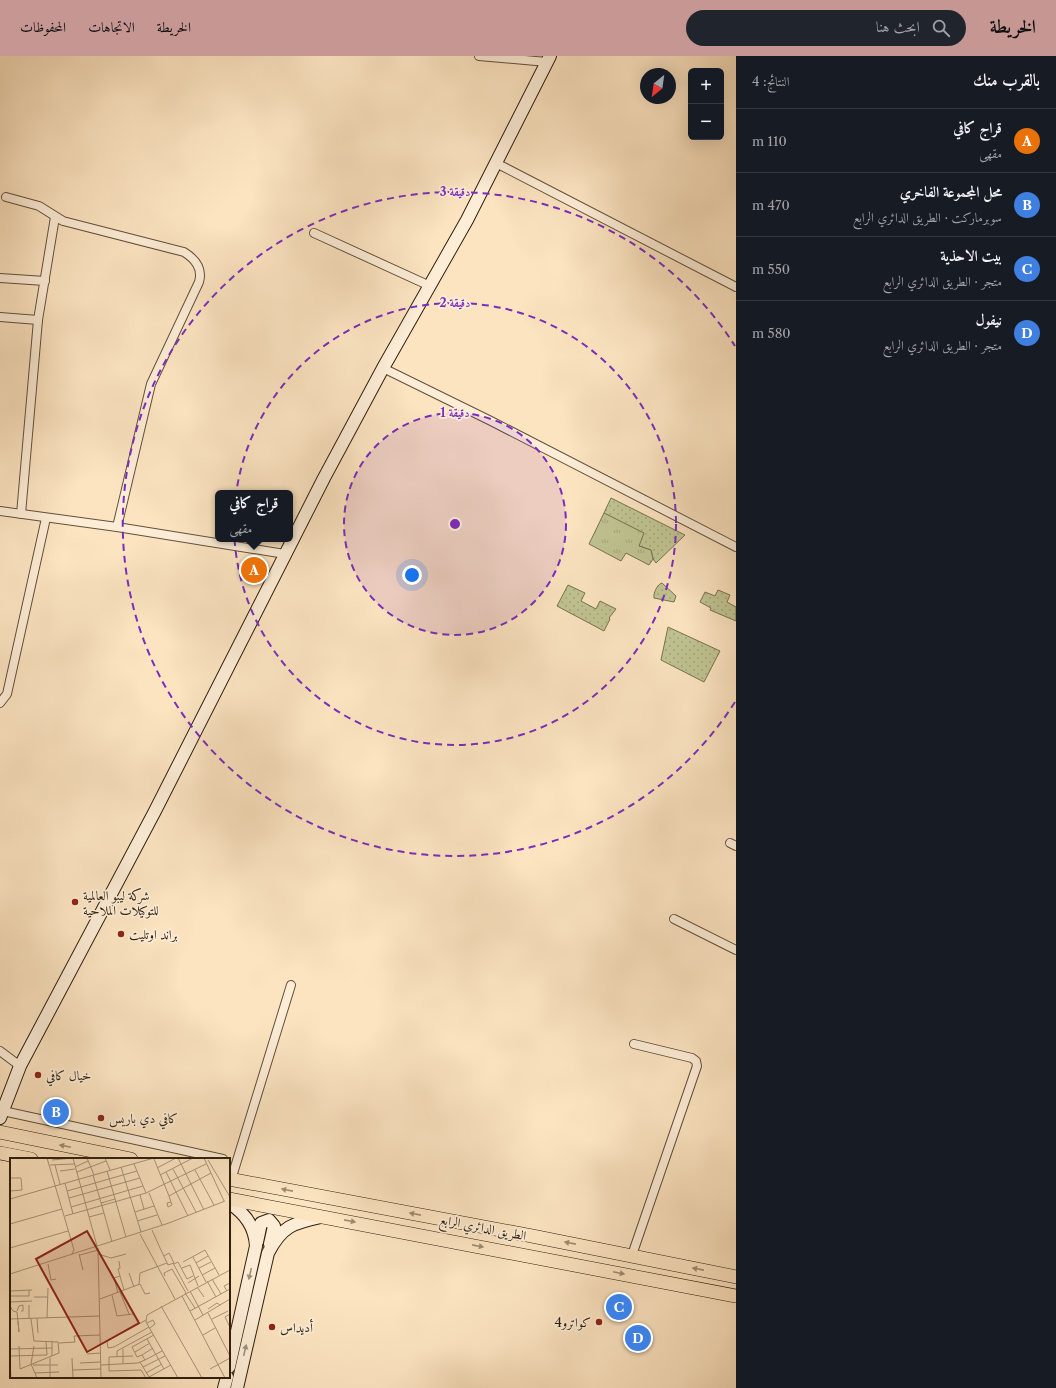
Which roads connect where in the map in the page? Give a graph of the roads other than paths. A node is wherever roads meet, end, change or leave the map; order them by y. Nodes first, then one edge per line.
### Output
1 (479, 56) edge
2 (549, 59) edge
3 (496, 163) junction
4 (6, 197) dead end
5 (55, 217) junction
6 (314, 233) dead end
7 (0, 278) edge
8 (45, 281) junction
9 (430, 286) junction
10 (736, 287) edge
11 (0, 317) edge
12 (38, 320) junction
13 (383, 368) junction
14 (0, 511) edge
15 (21, 514) junction
16 (46, 518) junction
17 (117, 527) junction
18 (293, 539) edge
19 (291, 542) edge
20 (736, 547) edge
21 (285, 554) junction
22 (0, 703) edge
23 (674, 920) dead end
24 (736, 950) edge
25 (292, 985) dead end
26 (634, 1044) dead end
27 (0, 1051) edge
28 (20, 1066) junction
29 (1, 1114) edge
30 (0, 1132) edge
31 (0, 1153) edge
32 (26, 1158) edge
33 (126, 1158) edge
34 (218, 1158) edge
35 (232, 1161) edge
36 (230, 1179) edge
37 (230, 1199) edge
38 (230, 1205) edge
39 (326, 1216) junction
40 (256, 1246) junction
41 (268, 1253) junction
42 (632, 1255) junction
43 (736, 1277) edge
44 (736, 1296) edge
45 (230, 1363) edge
46 (227, 1378) edge
47 (224, 1388) edge
48 (237, 1388) edge

1 - 2 street
2 - 3 street
3 - 9 street
3 - 10 street
4 - 5 street
5 - 8 street
5 - 17 street
6 - 9 street
7 - 8 street
8 - 12 street
9 - 13 street
11 - 12 street
12 - 15 street
13 - 18 street
13 - 20 street
14 - 15 street
15 - 16 street
16 - 17 street
16 - 22 street
17 - 21 street
19 - 21 street
21 - 28 street
23 - 24 street
25 - 35 street
26 - 42 street
27 - 28 street
28 - 29 street
29 - 34 street
33 -> 30 main road
31 - 32 main road
35 - 36 street
42 -> 36 main road, الطريق الدائري الرابع
37 - 39 main road, الطريق الدائري الرابع
38 - 40 street
39 - 41 street
39 -> 44 main road, الطريق الدائري الرابع
40 - 41 street
40 -> 45 street
48 -> 41 street
43 -> 42 main road, الطريق الدائري الرابع
46 - 47 street

